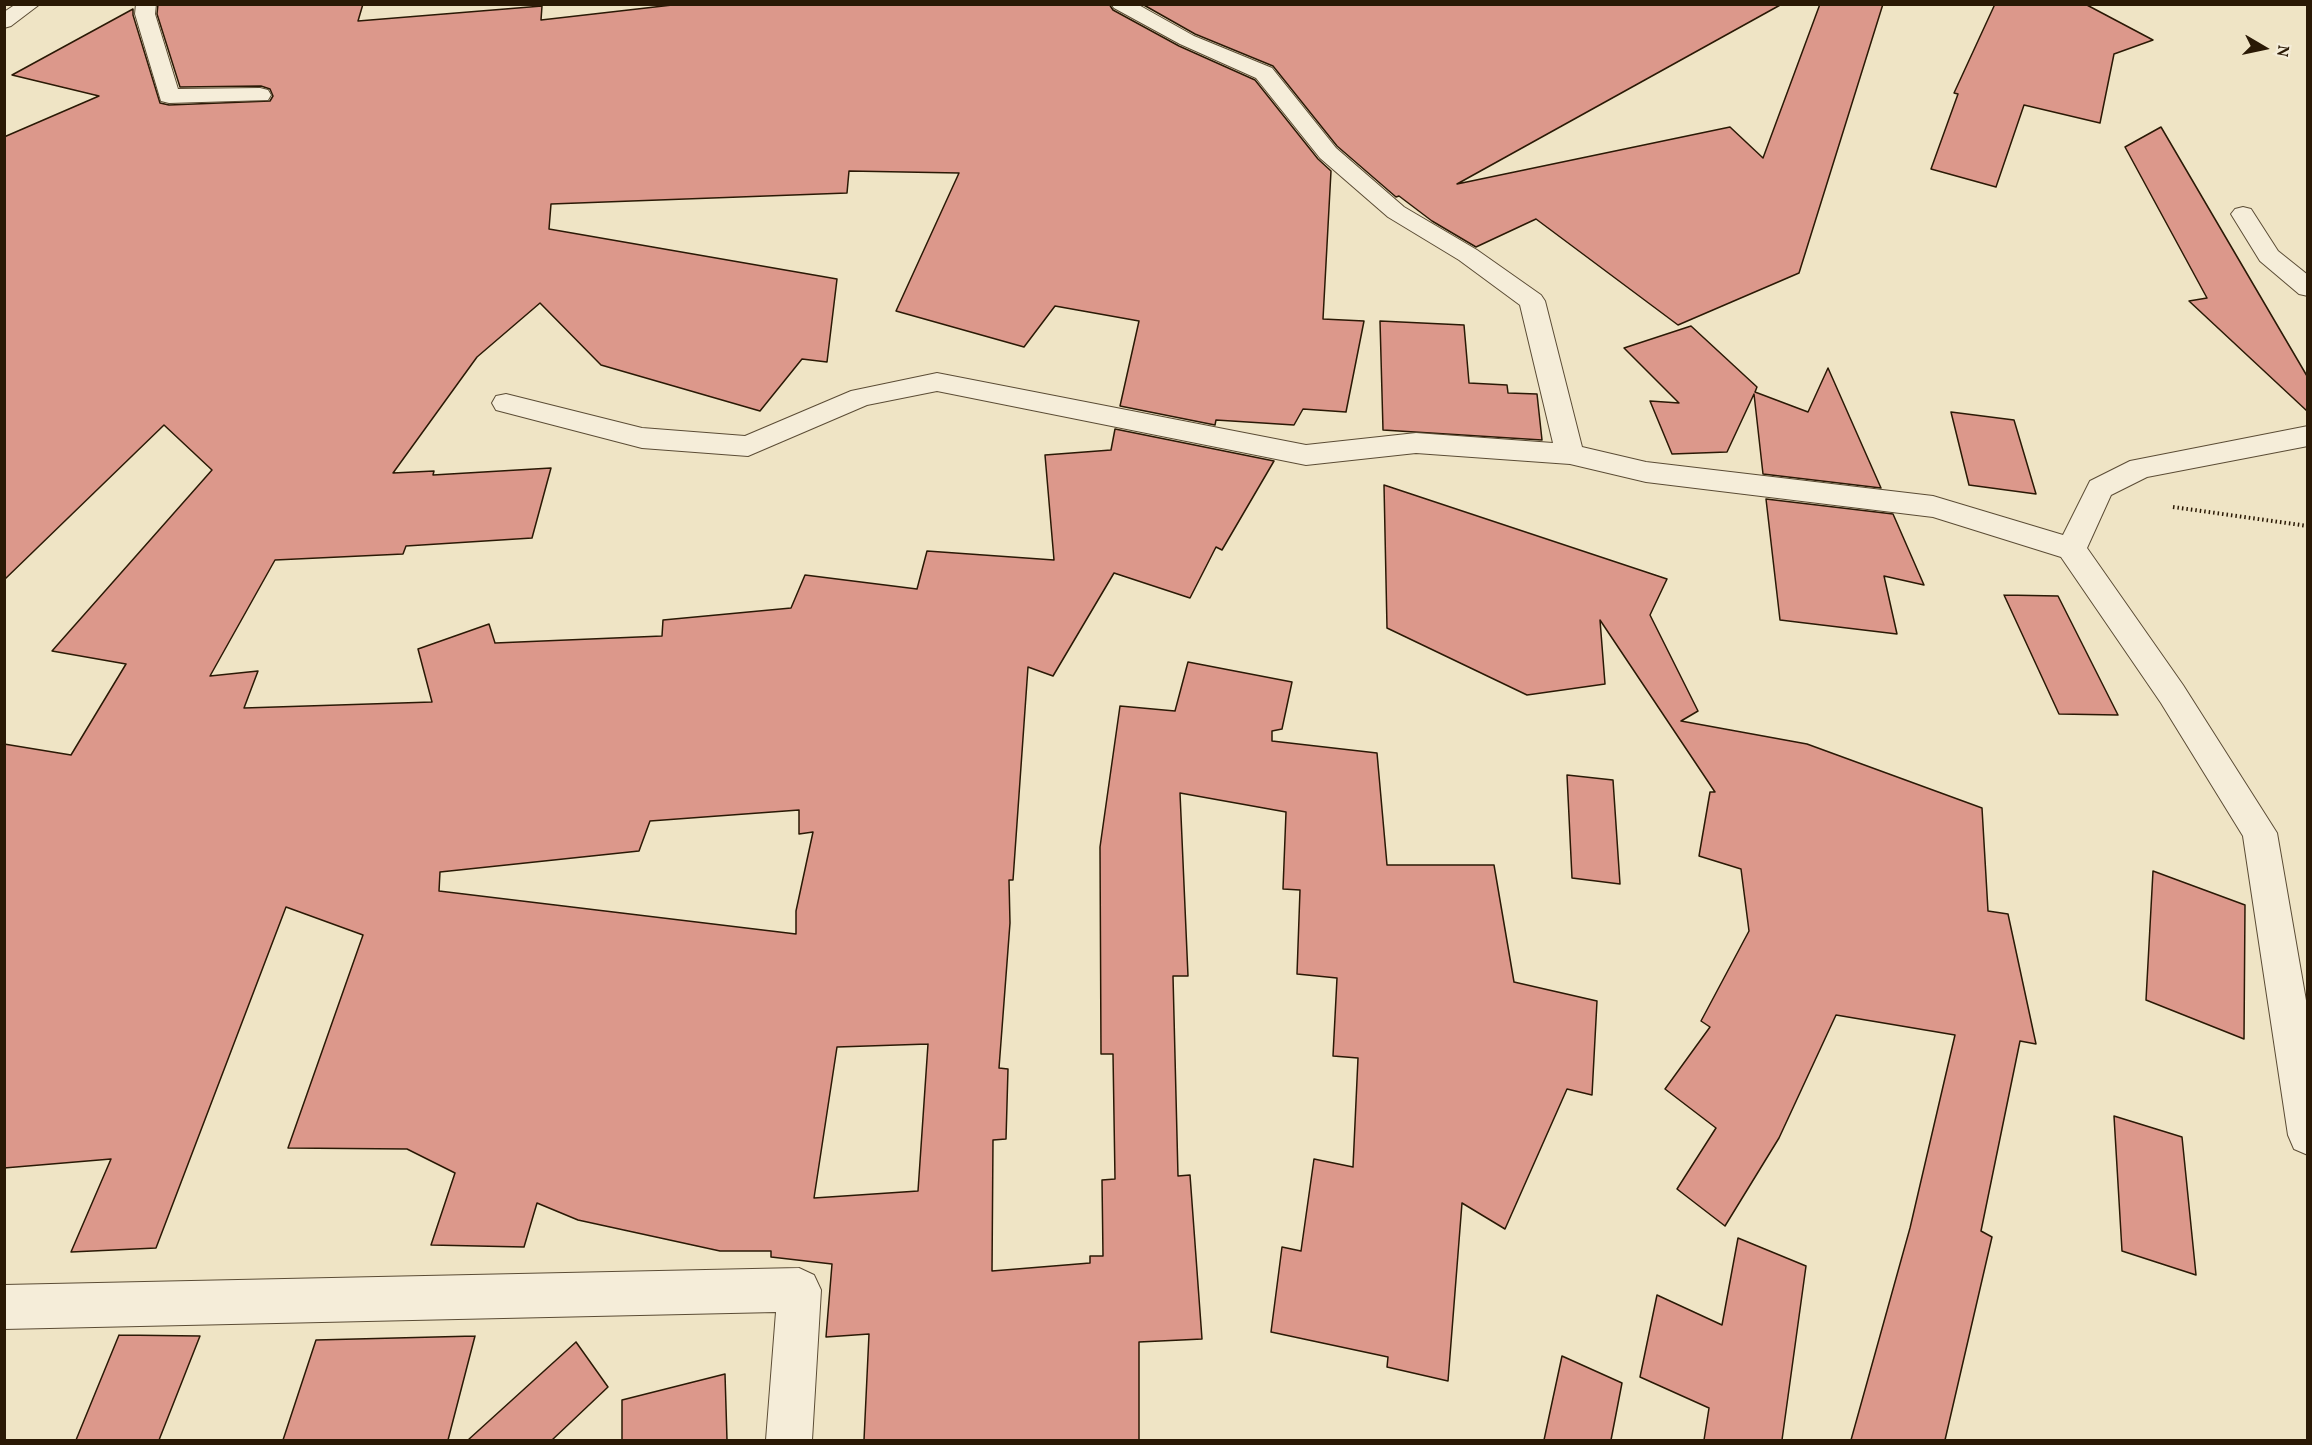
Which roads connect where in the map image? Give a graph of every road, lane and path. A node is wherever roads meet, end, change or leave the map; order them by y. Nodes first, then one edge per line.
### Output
1 (30, 4) edge
2 (146, 4) edge
3 (1121, 4) edge
4 (4, 22) edge
5 (260, 95) dead end
6 (2243, 214) dead end
7 (2307, 288) edge
8 (506, 403) dead end
9 (2307, 436) edge
10 (1570, 454) junction
11 (2100, 488) junction
12 (2307, 526) edge
13 (2072, 549) junction
14 (2307, 1135) edge
15 (4, 1307) edge
16 (789, 1440) edge

1 - 4 street
2 - 5 street
3 - 10 street
6 - 7 street
8 - 10 street
9 - 11 street
10 - 13 street
11 - 12 path
11 - 13 street
13 - 14 street
15 - 16 street

